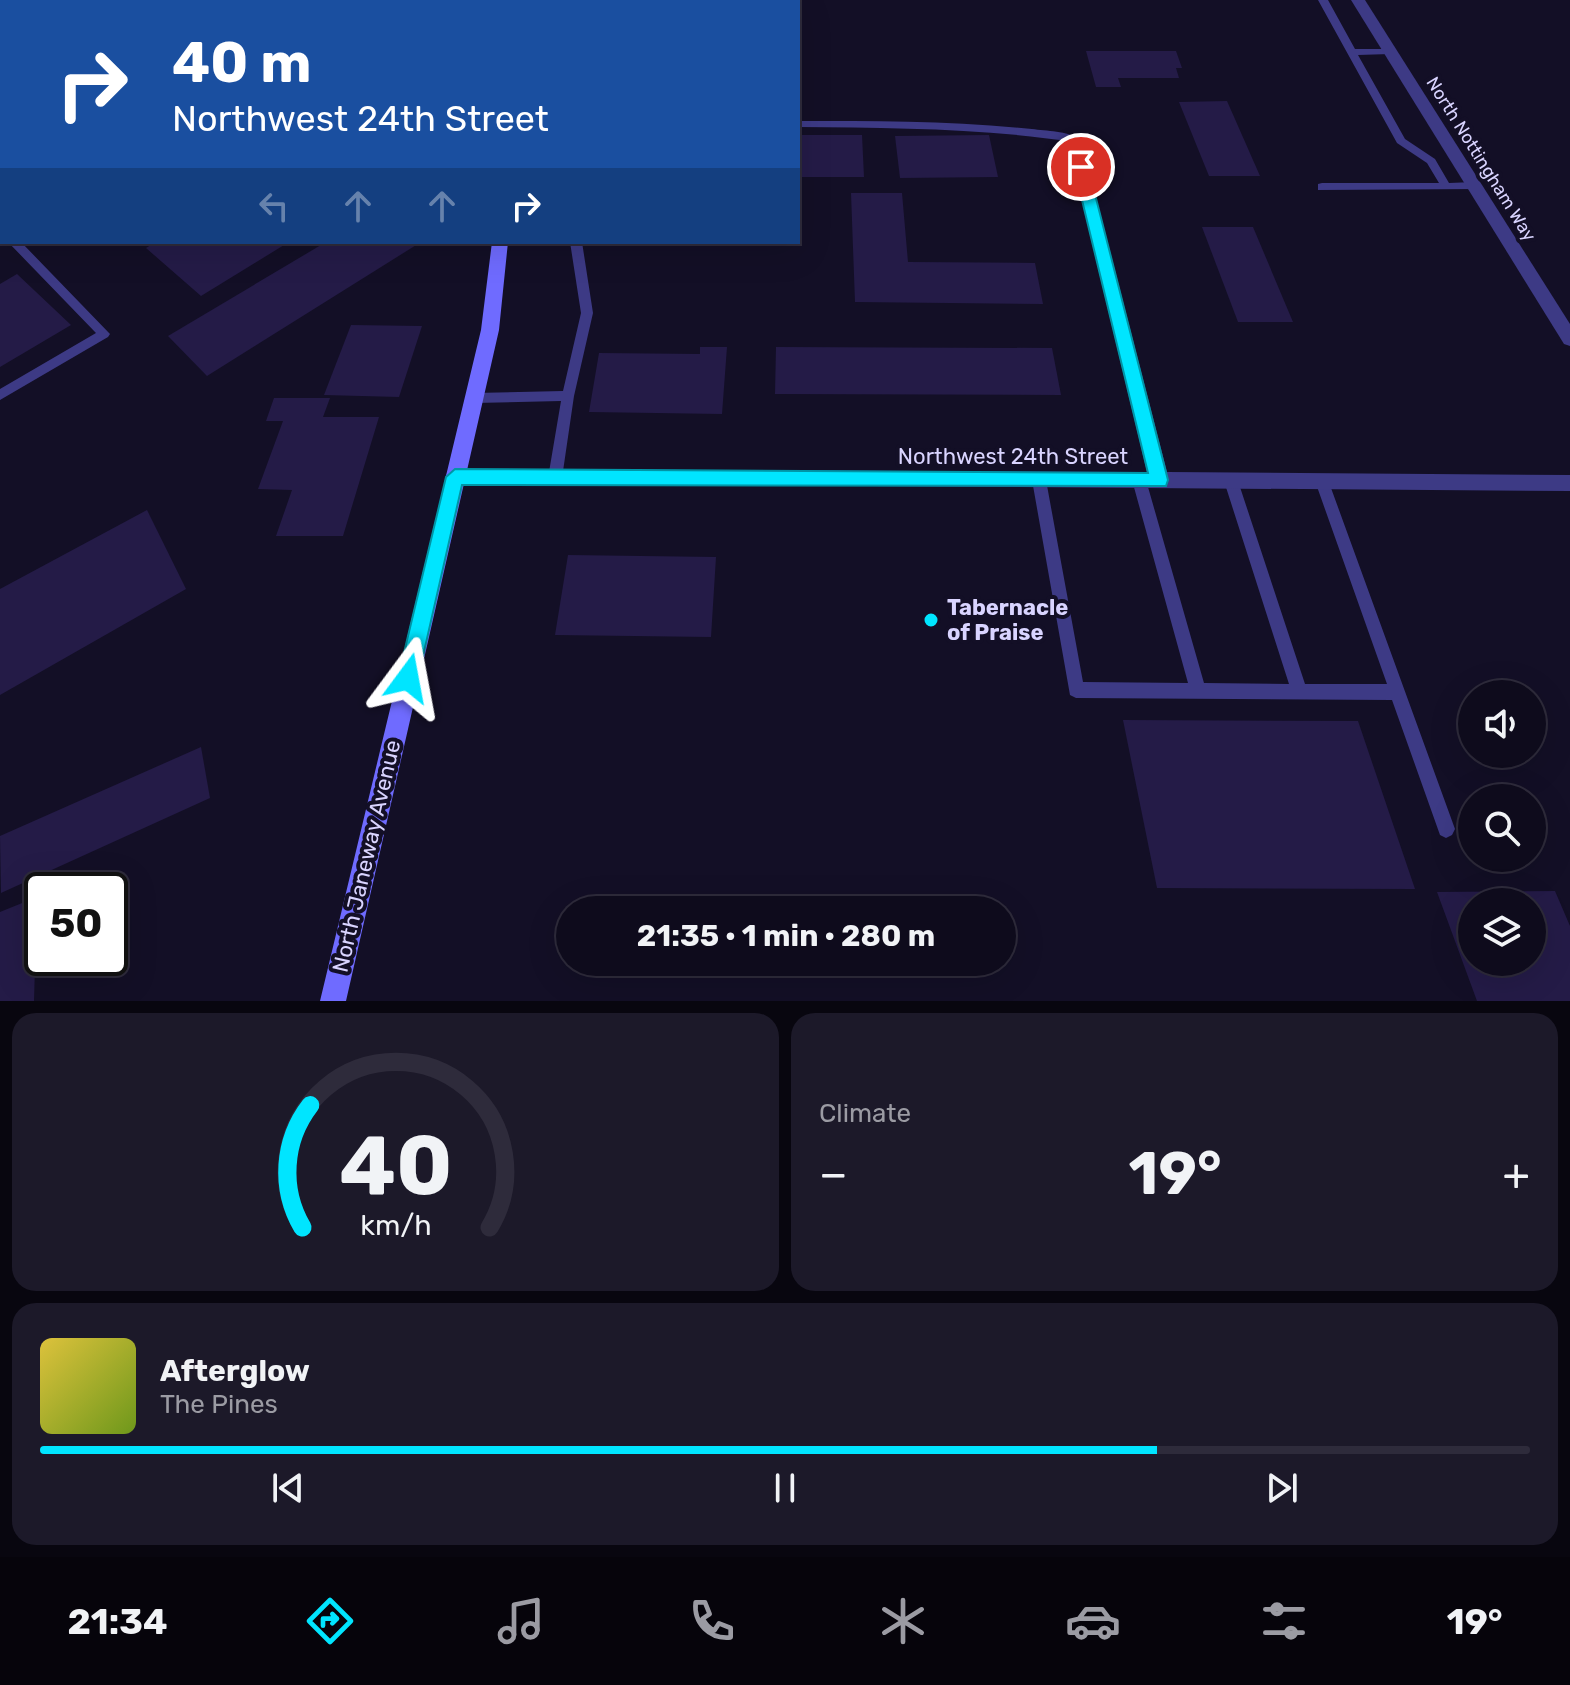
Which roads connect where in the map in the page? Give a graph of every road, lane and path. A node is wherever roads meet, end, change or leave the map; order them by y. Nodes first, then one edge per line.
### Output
1 (1323, 0) edge
2 (1358, 0) edge
3 (1390, 51) junction
4 (1352, 52) junction
5 (800, 124) edge
6 (1074, 139) joint
7 (1446, 186) junction
8 (1474, 186) junction
9 (1322, 187) dead end
10 (15, 244) edge
11 (500, 244) edge
12 (576, 244) edge
13 (1570, 339) edge
14 (0, 395) edge
15 (568, 396) junction
16 (474, 398) junction
17 (455, 477) junction
18 (555, 478) junction
19 (1039, 480) junction
20 (1149, 480) junction
21 (1231, 481) junction
22 (1322, 481) junction
23 (1570, 483) edge
24 (1198, 691) junction
25 (1299, 691) junction
26 (1397, 692) junction
27 (1446, 829) dead end
28 (333, 1001) edge

1 - 4 lane
2 - 3 street, North Nottingham Way
3 - 4 lane
3 - 8 street, North Nottingham Way
4 - 7 lane
5 - 6 lane
6 - 20 street
7 - 8 lane
7 - 9 lane
8 - 13 street, North Nottingham Way
10 - 14 lane
11 - 16 main road, North Janeway Avenue
12 - 15 lane
15 - 16 lane
15 - 18 lane
16 - 17 main road, North Janeway Avenue
17 - 18 street, Northwest 24th Street
17 - 28 main road, North Janeway Avenue
18 - 19 street, Northwest 24th Street
19 - 20 street, Northwest 24th Street
19 - 24 lane
20 - 21 street, Northwest 24th Street
20 - 24 lane
21 - 22 street, Northwest 24th Street
21 - 25 lane
22 - 23 street, Northwest 24th Street
22 - 26 lane
24 - 25 lane
25 - 26 lane
26 - 27 lane

